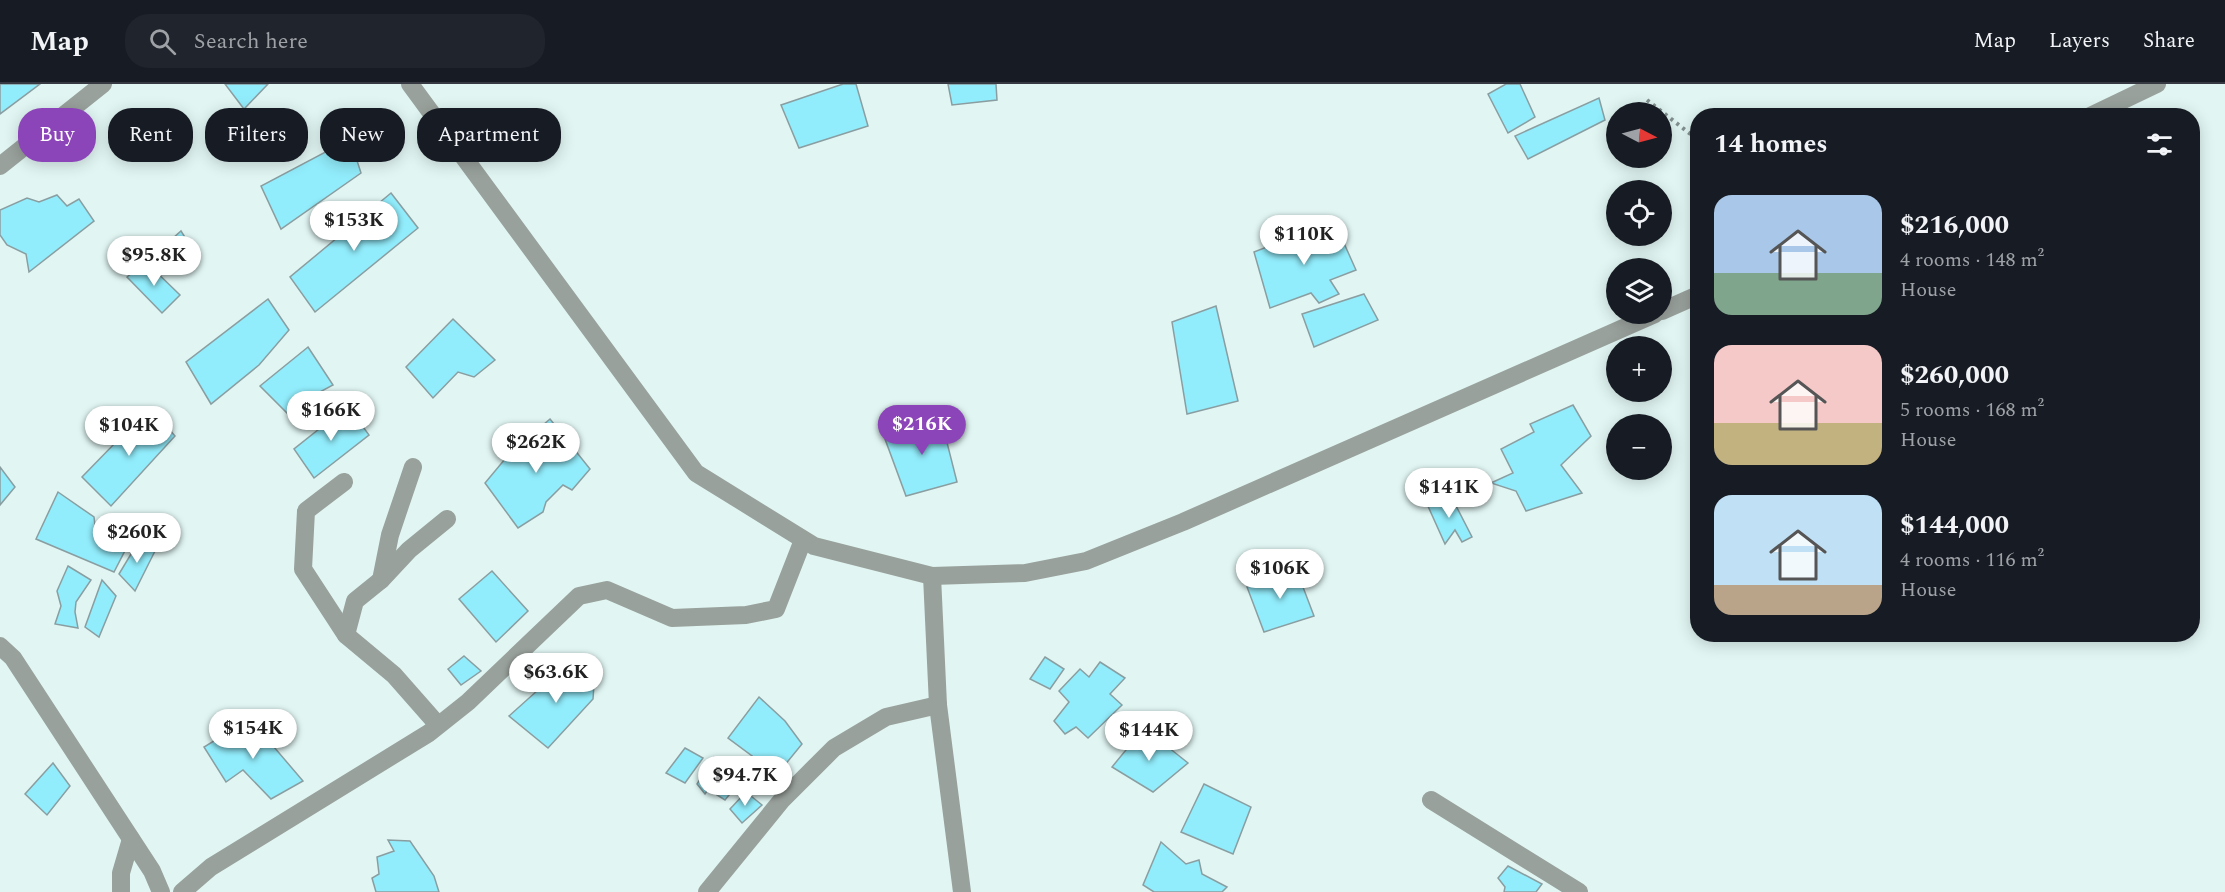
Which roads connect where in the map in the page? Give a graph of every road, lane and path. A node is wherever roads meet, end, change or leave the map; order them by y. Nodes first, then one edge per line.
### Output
1 (103, 84) edge
2 (411, 84) edge
3 (2157, 84) edge
4 (1647, 100) dead end
5 (2107, 108) edge
6 (1690, 134) edge
7 (0, 166) edge
8 (1690, 298) edge
9 (1672, 306) edge
10 (1632, 324) edge
11 (413, 467) dead end
12 (344, 483) dead end
13 (447, 519) dead end
14 (803, 540) junction
15 (932, 576) junction
16 (381, 580) junction
17 (346, 635) junction
18 (0, 646) edge
19 (938, 705) junction
20 (438, 725) junction
21 (1431, 800) dead end
22 (131, 839) junction
23 (122, 892) edge
24 (161, 892) edge
25 (182, 892) edge
26 (707, 892) edge
27 (962, 892) edge
28 (1579, 892) edge

1 - 7 street
2 - 14 street
3 - 5 street
4 - 6 path
8 - 9 street
10 - 15 street
11 - 16 street
12 - 17 street
13 - 16 street
14 - 15 street
14 - 20 street
15 - 19 street
16 - 17 street
17 - 20 street
18 - 22 street
19 - 26 street
19 - 27 street
20 - 25 street
21 - 28 street
22 - 23 street
22 - 24 street

